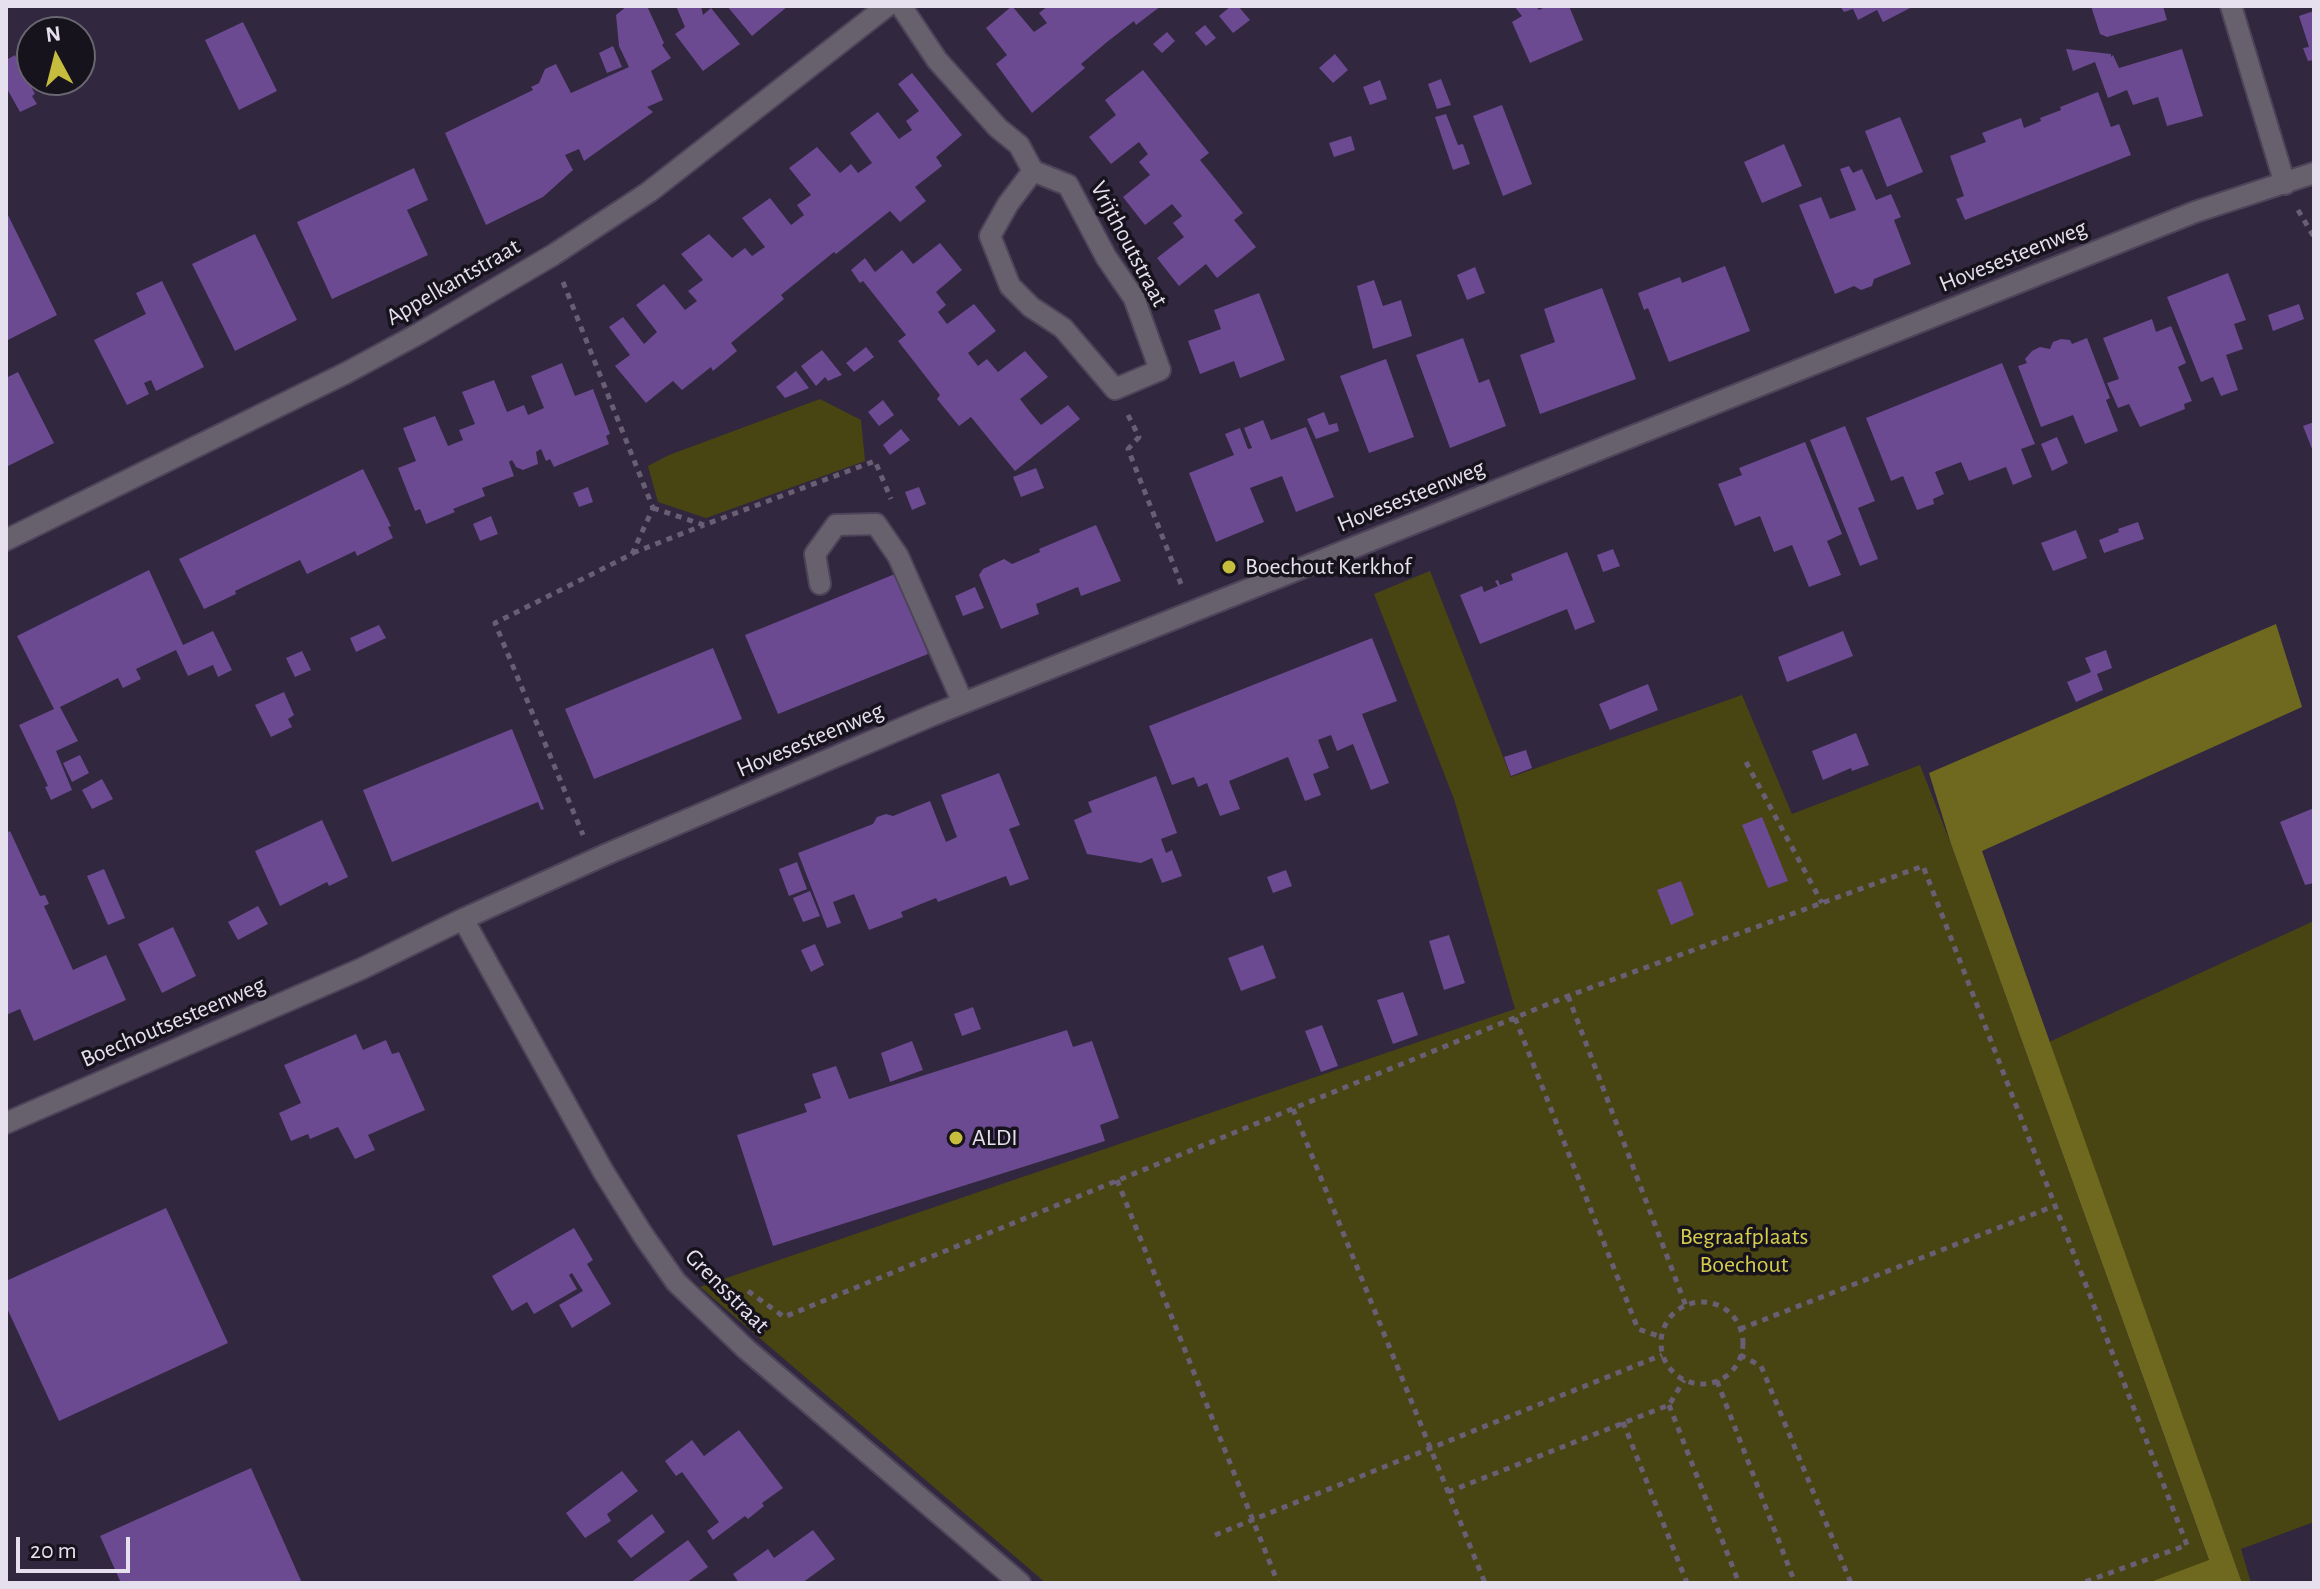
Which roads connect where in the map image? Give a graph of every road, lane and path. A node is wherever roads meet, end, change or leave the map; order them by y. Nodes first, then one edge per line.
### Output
1 (887, 6) edge
2 (901, 6) edge
3 (2231, 6) edge
4 (1033, 171) junction
5 (2314, 173) edge
6 (2285, 184) junction
7 (553, 255) junction
8 (1115, 389) junction
9 (704, 525) dead end
10 (6, 540) edge
11 (632, 554) junction
12 (820, 584) dead end
13 (1192, 613) junction
14 (963, 703) junction
15 (1746, 762) dead end
16 (589, 862) junction
17 (1822, 903) junction
18 (463, 919) junction
19 (361, 969) joint
20 (1568, 996) junction
21 (1515, 1018) junction
22 (1293, 1109) junction
23 (6, 1123) edge
24 (1117, 1180) junction
25 (2054, 1206) junction
26 (748, 1291) dead end
27 (1686, 1306) junction
28 (1740, 1329) junction
29 (1661, 1337) junction
30 (1662, 1355) junction
31 (1740, 1355) junction
32 (1684, 1380) junction
33 (1717, 1381) junction
34 (1669, 1405) junction
35 (1623, 1422) junction
36 (1431, 1447) junction
37 (1448, 1492) junction
38 (1254, 1519) junction
39 (1215, 1535) dead end
40 (1020, 1583) edge
41 (1278, 1583) edge
42 (1485, 1583) edge
43 (1687, 1583) edge
44 (1739, 1583) edge
45 (1795, 1583) edge
46 (1851, 1583) edge
47 (2082, 1583) edge

1 - 7 street, Appelkantstraat
2 - 4 street
3 - 6 street
4 - 8 street
4 - 8 street, Vrijthoutstraat
5 - 6 street, Hovesesteenweg
6 - 13 street, Hovesesteenweg
7 - 10 street, Appelkantstraat
7 - 11 path
8 - 13 path
9 - 11 path
11 - 16 path
12 - 14 street
13 - 14 street, Hovesesteenweg
14 - 16 street, Hovesesteenweg
15 - 17 path
16 - 18 street, Hovesesteenweg
17 - 20 path
17 - 25 path
18 - 19 street, Hovesesteenweg
18 - 40 street, Grensstraat
19 - 23 street, Boechoutsesteenweg
20 - 21 path
20 - 27 path
21 - 22 path
21 - 29 path
22 - 24 path
22 - 36 path
24 - 26 path
24 - 38 path
25 - 28 path
25 - 47 path
27 - 28 path
27 - 29 path
28 - 31 path
29 - 30 path
30 - 32 path
30 - 36 path
31 - 33 path
31 - 46 path
32 - 33 path
32 - 34 path
33 - 45 path
34 - 35 path
34 - 44 path
35 - 37 path
35 - 43 path
36 - 37 path
36 - 38 path
37 - 42 path
38 - 39 path
38 - 41 path

